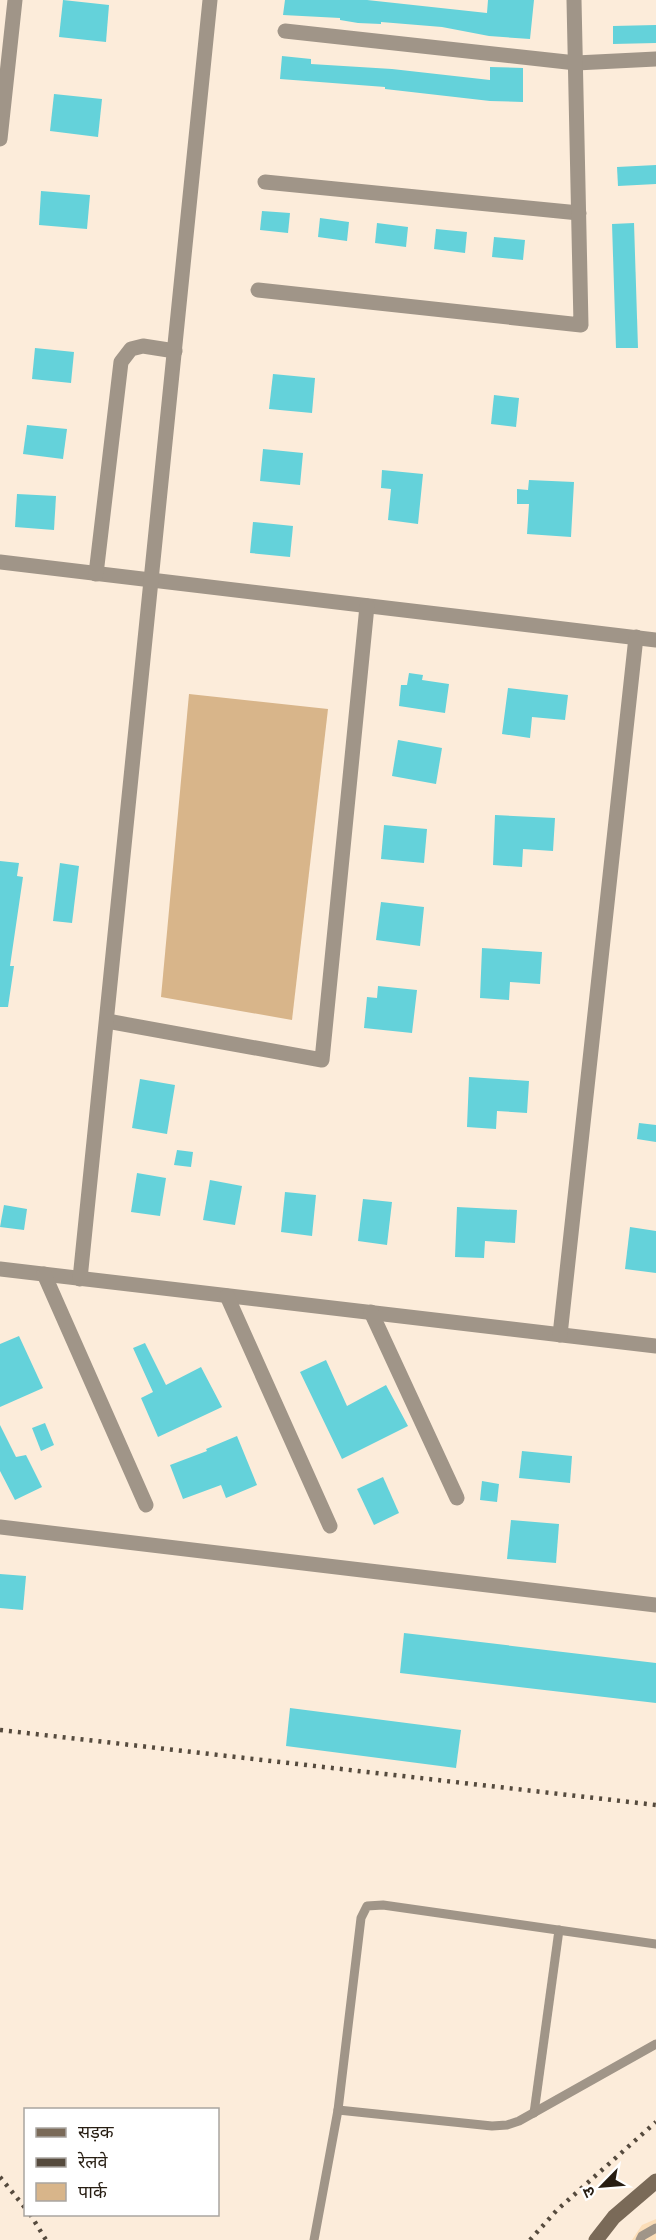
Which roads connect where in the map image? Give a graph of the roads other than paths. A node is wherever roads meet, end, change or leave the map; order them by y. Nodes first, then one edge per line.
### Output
1 (15, 0) edge
2 (210, 0) edge
3 (574, 0) edge
4 (285, 31) dead end
5 (4, 57) edge
6 (656, 59) edge
7 (576, 63) junction
8 (0, 139) edge
9 (265, 182) dead end
10 (579, 213) junction
11 (258, 290) dead end
12 (175, 351) junction
13 (0, 562) edge
14 (96, 574) junction
15 (153, 581) junction
16 (368, 606) junction
17 (636, 637) junction
18 (656, 639) edge
19 (107, 1021) junction
20 (0, 1269) edge
21 (44, 1274) junction
22 (80, 1278) junction
23 (227, 1296) junction
24 (370, 1312) junction
25 (560, 1335) junction
26 (656, 1346) edge
27 (457, 1498) dead end
28 (146, 1505) dead end
29 (330, 1526) dead end
30 (0, 1527) edge
31 (656, 1605) edge
32 (558, 1930) junction
33 (656, 1944) edge
34 (656, 2044) edge
35 (339, 2110) junction
36 (534, 2112) junction
37 (656, 2181) edge
38 (656, 2228) edge
39 (314, 2240) edge
40 (596, 2240) edge
41 (640, 2240) edge

1 - 5 street
2 - 12 street
3 - 7 street
4 - 7 street
5 - 8 street
6 - 7 street
7 - 10 street
9 - 10 street
10 - 11 street
12 - 14 street
12 - 15 street
13 - 14 street
14 - 15 street
15 - 16 street
15 - 19 street
16 - 17 street
16 - 19 street
17 - 18 street
17 - 25 street
19 - 22 street
20 - 21 street
21 - 22 street
21 - 28 street
22 - 23 street
23 - 24 street
23 - 29 street
24 - 25 street
24 - 27 street
25 - 26 street
30 - 31 street
32 - 33 lane
32 - 35 lane
32 - 36 lane
34 - 36 lane
35 - 36 lane
35 - 39 lane
37 - 40 street
38 - 41 lane

